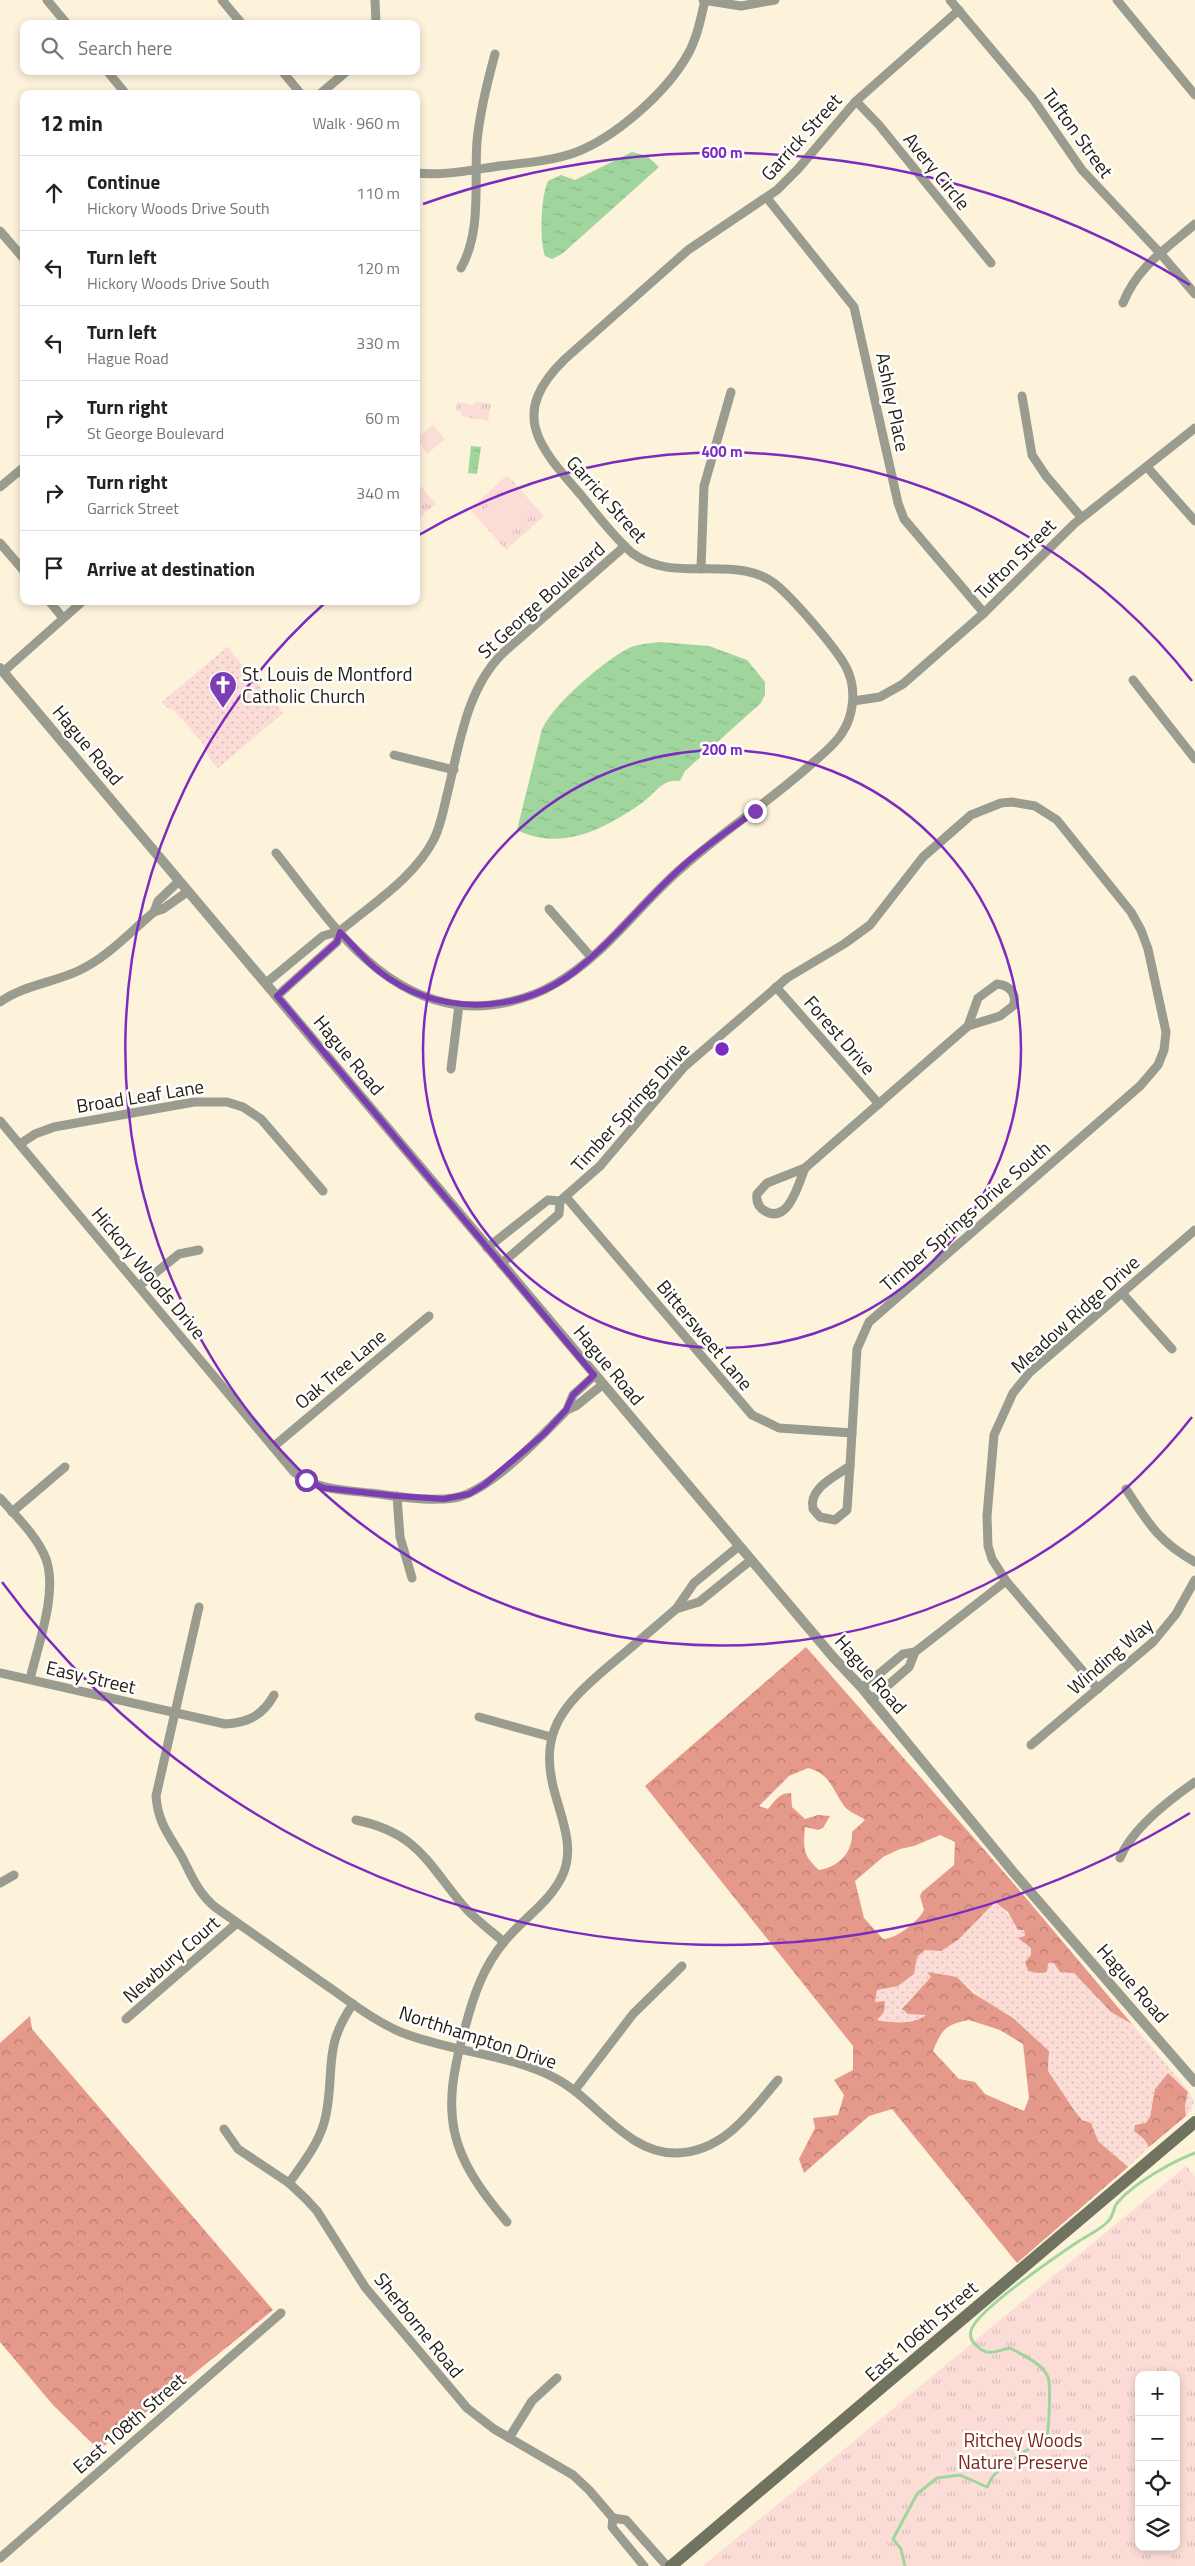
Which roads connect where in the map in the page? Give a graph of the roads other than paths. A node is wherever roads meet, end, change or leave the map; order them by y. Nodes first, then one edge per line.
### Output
1 (47, 0) edge
2 (222, 0) edge
3 (375, 0) edge
4 (704, 0) edge
5 (775, 0) edge
6 (950, 0) edge
7 (1116, 0) edge
8 (958, 10) junction
9 (64, 20) edge
10 (239, 20) edge
11 (376, 20) edge
12 (495, 54) dead end
13 (110, 75) edge
14 (285, 75) edge
15 (342, 75) edge
16 (123, 90) edge
17 (298, 90) edge
18 (325, 90) edge
19 (1195, 95) edge
20 (856, 101) junction
21 (476, 170) junction
22 (420, 173) edge
23 (768, 198) junction
24 (1195, 224) edge
25 (0, 231) edge
26 (1160, 253) junction
27 (20, 254) edge
28 (991, 263) dead end
29 (461, 268) dead end
30 (1195, 294) edge
31 (1123, 302) dead end
32 (730, 392) dead end
33 (1022, 396) dead end
34 (1195, 428) edge
35 (1148, 467) junction
36 (20, 470) edge
37 (0, 487) edge
38 (1081, 517) junction
39 (1195, 521) edge
40 (0, 543) edge
41 (624, 546) junction
42 (20, 566) edge
43 (701, 569) junction
44 (53, 605) edge
45 (79, 605) edge
46 (984, 613) junction
47 (64, 618) junction
48 (1, 670) edge
49 (1133, 680) dead end
50 (853, 701) junction
51 (394, 755) dead end
52 (1195, 759) edge
53 (454, 770) junction
54 (1025, 804) joint
55 (276, 853) dead end
56 (179, 881) junction
57 (187, 892) junction
58 (549, 909) dead end
59 (154, 912) junction
60 (340, 932) junction
61 (591, 957) junction
62 (266, 983) junction
63 (776, 986) junction
64 (277, 996) junction
65 (0, 1002) edge
66 (459, 1005) junction
67 (968, 1026) junction
68 (451, 1069) dead end
69 (879, 1104) junction
70 (0, 1121) edge
71 (20, 1144) junction
72 (805, 1168) junction
73 (323, 1191) dead end
74 (563, 1199) junction
75 (1195, 1230) edge
76 (487, 1248) junction
77 (199, 1250) dead end
78 (501, 1264) junction
79 (139, 1286) junction
80 (1122, 1293) junction
81 (429, 1316) dead end
82 (1172, 1349) dead end
83 (594, 1375) junction
84 (602, 1385) junction
85 (566, 1410) junction
86 (852, 1433) junction
87 (273, 1446) junction
88 (850, 1466) junction
89 (65, 1467) dead end
90 (1126, 1489) dead end
91 (397, 1496) junction
92 (0, 1498) edge
93 (12, 1512) junction
94 (739, 1546) junction
95 (751, 1560) junction
96 (1195, 1562) edge
97 (412, 1578) dead end
98 (1006, 1580) junction
99 (1195, 1580) edge
100 (199, 1607) dead end
101 (676, 1609) junction
102 (915, 1652) junction
103 (0, 1673) edge
104 (30, 1679) junction
105 (862, 1688) junction
106 (1098, 1689) junction
107 (274, 1696) dead end
108 (871, 1700) junction
109 (174, 1713) junction
110 (479, 1717) dead end
111 (551, 1737) junction
112 (1032, 1744) dead end
113 (1195, 1782) edge
114 (356, 1820) dead end
115 (1120, 1858) dead end
116 (14, 1875) dead end
117 (0, 1883) edge
118 (237, 1923) junction
119 (504, 1942) junction
120 (682, 1966) dead end
121 (353, 2004) junction
122 (126, 2019) dead end
123 (458, 2049) junction
124 (778, 2080) dead end
125 (1195, 2082) edge
126 (576, 2090) junction
127 (1195, 2122) edge
128 (224, 2129) dead end
129 (289, 2183) junction
130 (507, 2222) dead end
131 (280, 2313) dead end
132 (556, 2378) dead end
133 (509, 2438) junction
134 (613, 2518) junction
135 (0, 2558) edge
136 (644, 2566) edge
137 (669, 2566) edge

1 - 9 street
2 - 10 street
3 - 11 street
4 - 5 street
4 - 21 street
6 - 8 street, Tufton Street
7 - 19 street
8 - 20 street, Garrick Street
8 - 26 street, Tufton Street
12 - 21 street
13 - 16 street
14 - 17 street
15 - 18 street
20 - 23 street, Garrick Street
20 - 28 street, Avery Circle
21 - 22 street
21 - 29 street
23 - 41 street, Garrick Street
23 - 46 street, Ashley Place
24 - 26 street
25 - 27 street
26 - 30 street, Tufton Street
26 - 31 street
32 - 43 street
33 - 38 street
34 - 35 street, Tufton Street
35 - 38 street, Tufton Street
35 - 39 street
36 - 37 street
38 - 46 street, Tufton Street
40 - 42 street
41 - 43 street, Garrick Street
41 - 53 street, St George Boulevard
43 - 50 street, Garrick Street
44 - 47 street
45 - 47 street
46 - 50 street, Tufton Street
47 - 48 street
48 - 56 street, Hague Road
49 - 52 street
50 - 61 street, Garrick Street
51 - 53 street
53 - 60 street, St George Boulevard
54 - 63 street, Timber Springs Drive
54 - 86 street, Timber Springs Drive South
55 - 60 street, Garrick Street
56 - 57 street, Hague Road
56 - 59 street
57 - 59 street
57 - 62 street, Hague Road
58 - 61 street
59 - 65 street
60 - 62 street, St George Boulevard
60 - 64 street, St George Boulevard
60 - 66 street, Garrick Street
61 - 66 street, Garrick Street
62 - 64 street, Hague Road
63 - 69 street, Forest Drive
63 - 74 street, Timber Springs Drive
64 - 76 street, Hague Road
66 - 68 street
67 - 67 street
67 - 69 street
69 - 72 street
70 - 71 street, Hickory Woods Drive
71 - 73 street, Broad Leaf Lane
71 - 79 street, Hickory Woods Drive
72 - 72 street
74 - 76 street, Timber Springs Drive
74 - 78 street, Timber Springs Drive
74 - 86 street, Bittersweet Lane
75 - 80 street, Meadow Ridge Drive
76 - 78 street, Hague Road
77 - 79 street
78 - 83 street, Hague Road
79 - 87 street, Hickory Woods Drive
80 - 82 street
80 - 98 street, Meadow Ridge Drive
81 - 87 street, Oak Tree Lane
83 - 84 street, Hague Road
83 - 85 street
84 - 85 street
84 - 94 street, Hague Road
85 - 91 street, Hickory Woods Drive
86 - 88 street, Timber Springs Drive South
87 - 91 street, Hickory Woods Drive
88 - 88 street, Timber Springs Drive South
89 - 93 street
90 - 96 street
91 - 97 street
92 - 93 street
93 - 104 street
94 - 95 street, Hague Road
94 - 101 street
95 - 101 street
95 - 105 street, Hague Road
98 - 102 street
98 - 106 street, Meadow Ridge Drive
99 - 106 street, Winding Way
100 - 109 street, Northhampton Drive
101 - 111 street
102 - 105 street
102 - 108 street
103 - 104 street, Easy Street
104 - 109 street, Easy Street
105 - 108 street, Hague Road
106 - 112 street, Winding Way
107 - 109 street, Easy Street
108 - 125 street, Hague Road
109 - 118 street, Northhampton Drive
110 - 111 street
111 - 119 street
113 - 115 street
114 - 119 street
116 - 117 street
118 - 121 street, Northhampton Drive
118 - 122 street, Newbury Court
119 - 123 street
120 - 126 street
121 - 123 street, Northhampton Drive
121 - 129 street
123 - 126 street, Northhampton Drive
123 - 130 street
124 - 126 street, Northhampton Drive
127 - 137 main road, East 106th Street
128 - 129 street, Sherborne Road
129 - 133 street, Sherborne Road
131 - 135 street, East 108th Street
132 - 133 street
133 - 134 street, Sherborne Road
134 - 136 street, Sherborne Road
134 - 137 street, Sherborne Road

